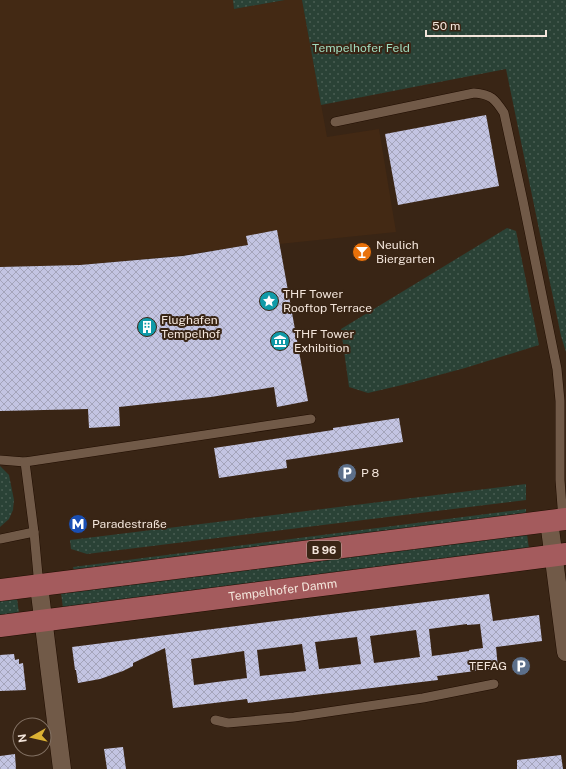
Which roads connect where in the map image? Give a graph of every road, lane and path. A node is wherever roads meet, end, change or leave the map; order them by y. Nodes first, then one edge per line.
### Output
1 (335, 122) dead end
2 (310, 419) dead end
3 (0, 460) edge
4 (25, 462) junction
5 (559, 520) edge
6 (34, 532) junction
7 (0, 539) edge
8 (560, 555) edge
9 (39, 586) junction
10 (0, 590) edge
11 (43, 620) junction
12 (0, 626) edge
13 (566, 652) edge
14 (494, 684) dead end
15 (215, 720) dead end
16 (62, 769) edge

1 - 5 lane
2 - 4 lane
3 - 4 lane
4 - 6 lane
5 - 8 street
5 - 9 main road, B 96
6 - 7 lane
6 - 9 lane
8 - 11 main road, Tempelhofer Damm
8 - 13 street
9 - 10 main road, B 96
9 - 11 street
11 - 12 main road, Tempelhofer Damm
11 - 16 street
14 - 15 lane

